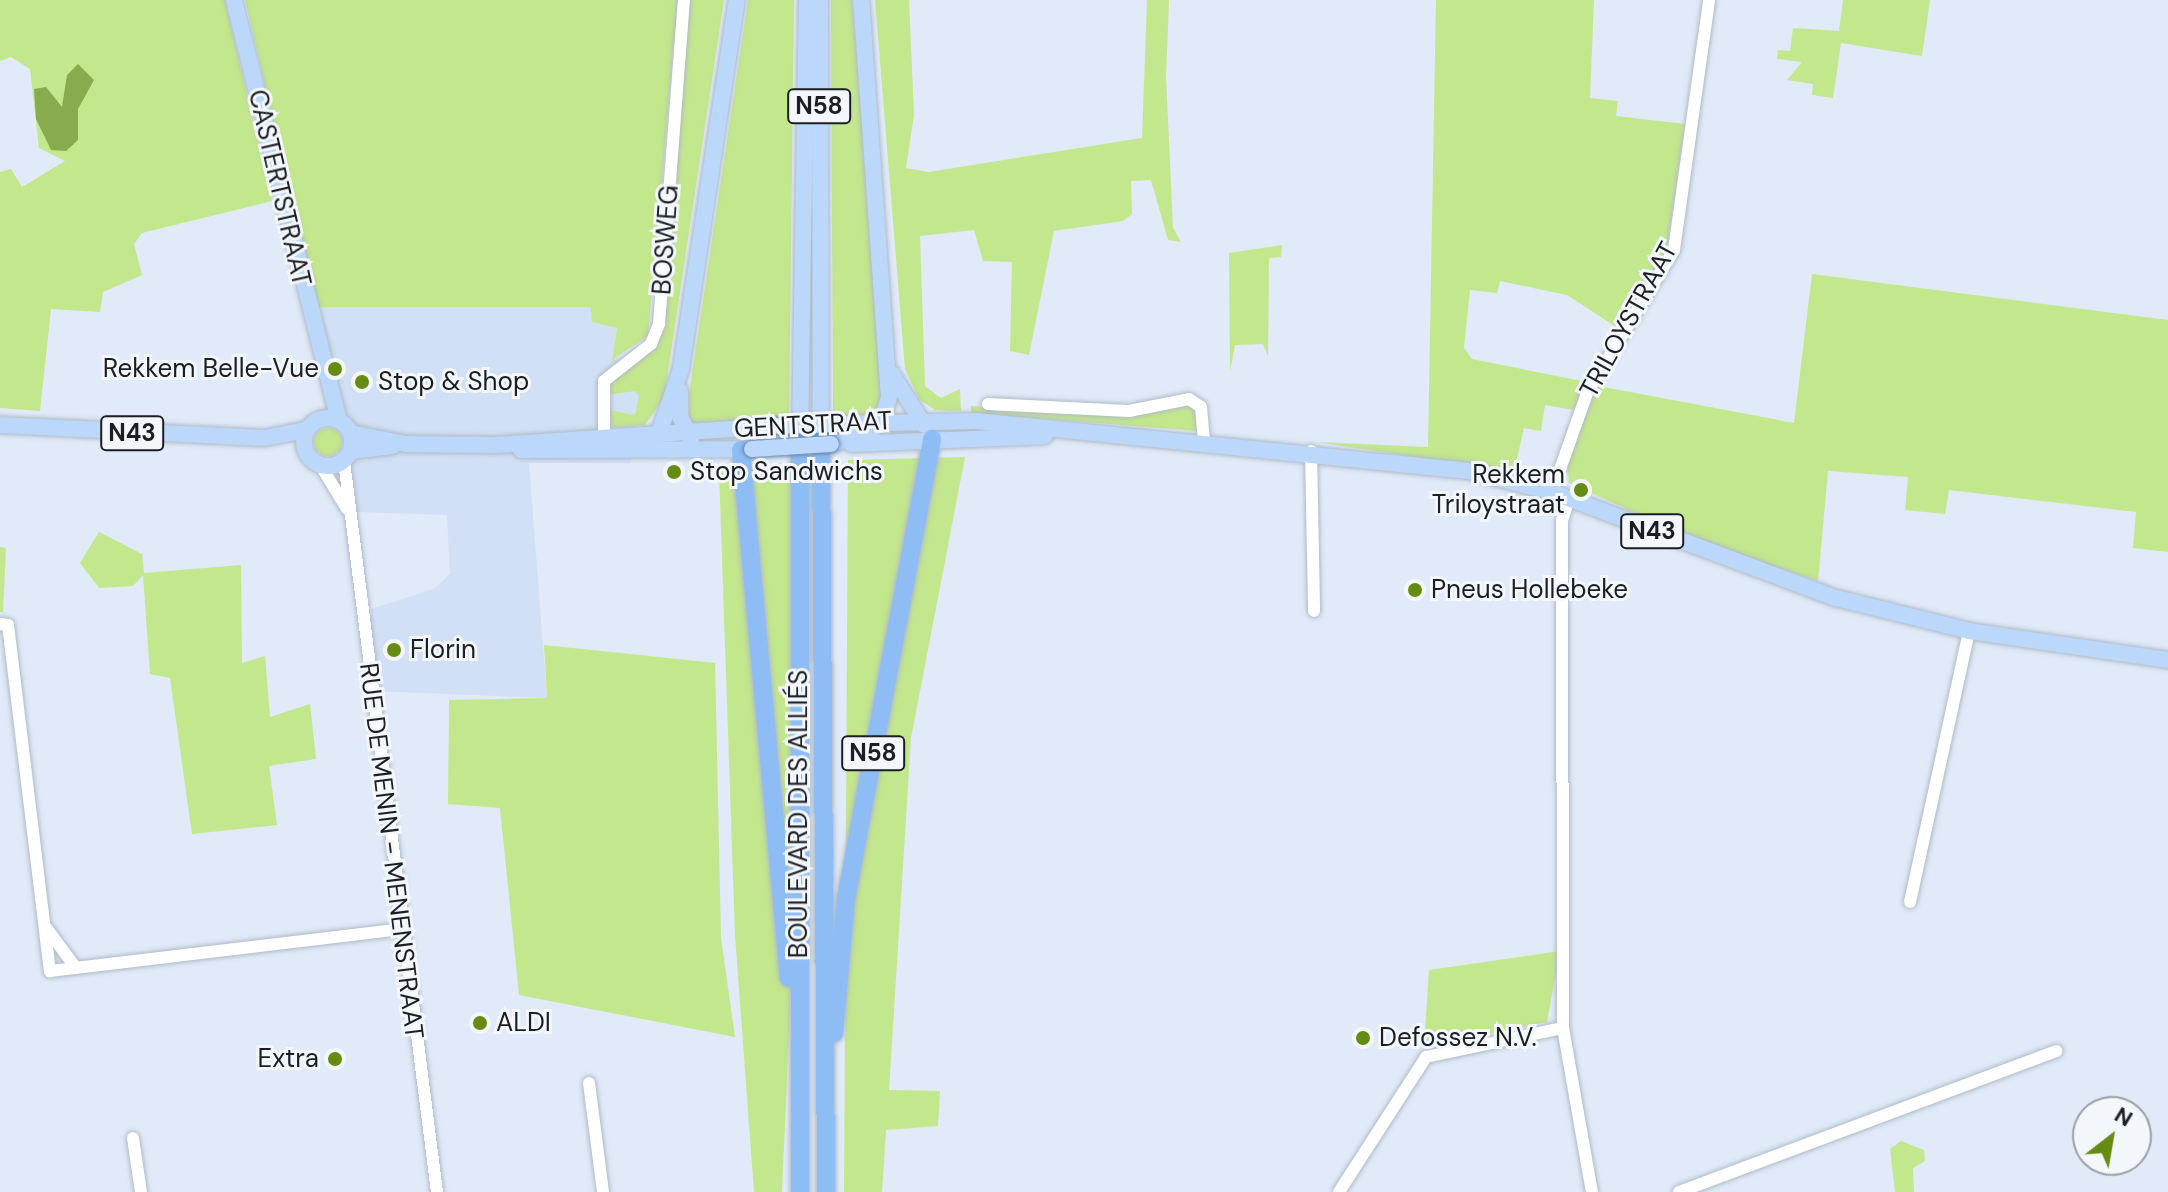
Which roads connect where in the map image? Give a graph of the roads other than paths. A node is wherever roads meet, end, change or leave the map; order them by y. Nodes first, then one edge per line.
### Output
1 (234, 0) edge
2 (684, 0) edge
3 (737, 0) edge
4 (807, 0) edge
5 (820, 0) edge
6 (861, 0) edge
7 (1709, 0) edge
8 (681, 369) junction
9 (891, 373) junction
10 (324, 377) junction
11 (988, 404) dead end
12 (922, 419) junction
13 (339, 420) junction
14 (0, 425) edge
15 (312, 425) junction
16 (872, 430) junction
17 (351, 433) junction
18 (659, 433) junction
19 (685, 433) junction
20 (1131, 435) junction
21 (800, 436) joint
22 (264, 438) junction
23 (932, 439) junction
24 (826, 440) junction
25 (750, 442) junction
26 (1204, 442) junction
27 (406, 444) junction
28 (604, 445) junction
29 (707, 450) junction
30 (1311, 451) junction
31 (307, 455) junction
32 (347, 456) junction
33 (321, 466) junction
34 (1552, 492) junction
35 (1569, 499) junction
36 (347, 509) junction
37 (1314, 611) dead end
38 (0, 624) edge
39 (1969, 631) junction
40 (2168, 660) edge
41 (1910, 902) dead end
42 (45, 926) junction
43 (402, 929) junction
44 (76, 968) junction
45 (1563, 1028) junction
46 (800, 1048) junction
47 (2056, 1051) dead end
48 (825, 1067) junction
49 (589, 1083) dead end
50 (133, 1138) dead end
51 (141, 1192) edge
52 (437, 1192) edge
53 (603, 1192) edge
54 (800, 1192) edge
55 (826, 1192) edge
56 (1339, 1192) edge
57 (1592, 1192) edge
58 (1679, 1192) edge

1 - 10 main road, CASTERTSTRAAT
2 - 28 street, BOSWEG
3 - 8 main road
4 - 21 main road, N58
5 - 24 main road, N58
6 - 9 main road, N58
7 - 34 street, TRILOYSTRAAT
8 - 18 main road
8 - 19 main road
9 - 12 main road, N58
9 - 16 main road
10 - 13 main road, CASTERTSTRAAT
10 - 15 main road, CASTERTSTRAAT
11 - 26 street
12 - 16 main road, GENTSTRAAT / N43
12 - 20 main road, GENTSTRAAT / N43
12 - 23 main road, N58
13 - 15 main road, N43
13 - 17 main road
14 - 22 main road, N43
15 - 22 main road, N43
15 - 31 main road
16 - 23 main road, N43
16 - 24 main road, N43
16 - 25 main road, GENTSTRAAT / N43, bridge
17 - 27 main road, N43
17 - 32 main road
18 - 19 main road, GENTSTRAAT / N43
18 - 28 main road, GENTSTRAAT / N43
19 - 25 main road, GENTSTRAAT / N43
19 - 29 main road
20 - 23 main road, N43
20 - 26 main road, N43
21 - 46 highway, BOULEVARD DES ALLIÉS / N58
22 - 31 main road, N43
23 - 48 highway, N58
24 - 25 main road, N43, bridge
24 - 48 highway, BOULEVARD DES ALLIÉS / N58
25 - 29 main road, N43
25 - 46 highway, N58
26 - 30 main road, N43
27 - 28 main road, N43
27 - 32 main road, N43
28 - 29 main road, N43
30 - 34 main road, N43
30 - 37 street
31 - 33 main road, N43
32 - 33 main road, N43
32 - 36 street, RUE DE MENIN - MENENSTRAAT
33 - 36 street, RUE DE MENIN - MENENSTRAAT
34 - 35 main road, N43
35 - 39 main road, N43
35 - 45 street
36 - 43 street, RUE DE MENIN - MENENSTRAAT
38 - 42 street
39 - 40 main road, N43
39 - 41 street
42 - 44 street
42 - 44 street
43 - 44 street
43 - 52 street, RUE DE MENIN - MENENSTRAAT
45 - 56 street
45 - 57 street
46 - 54 highway, BOULEVARD DES ALLIÉS / N58
47 - 58 street
48 - 55 highway, BOULEVARD DES ALLIÉS / N58
49 - 53 street
50 - 51 street

